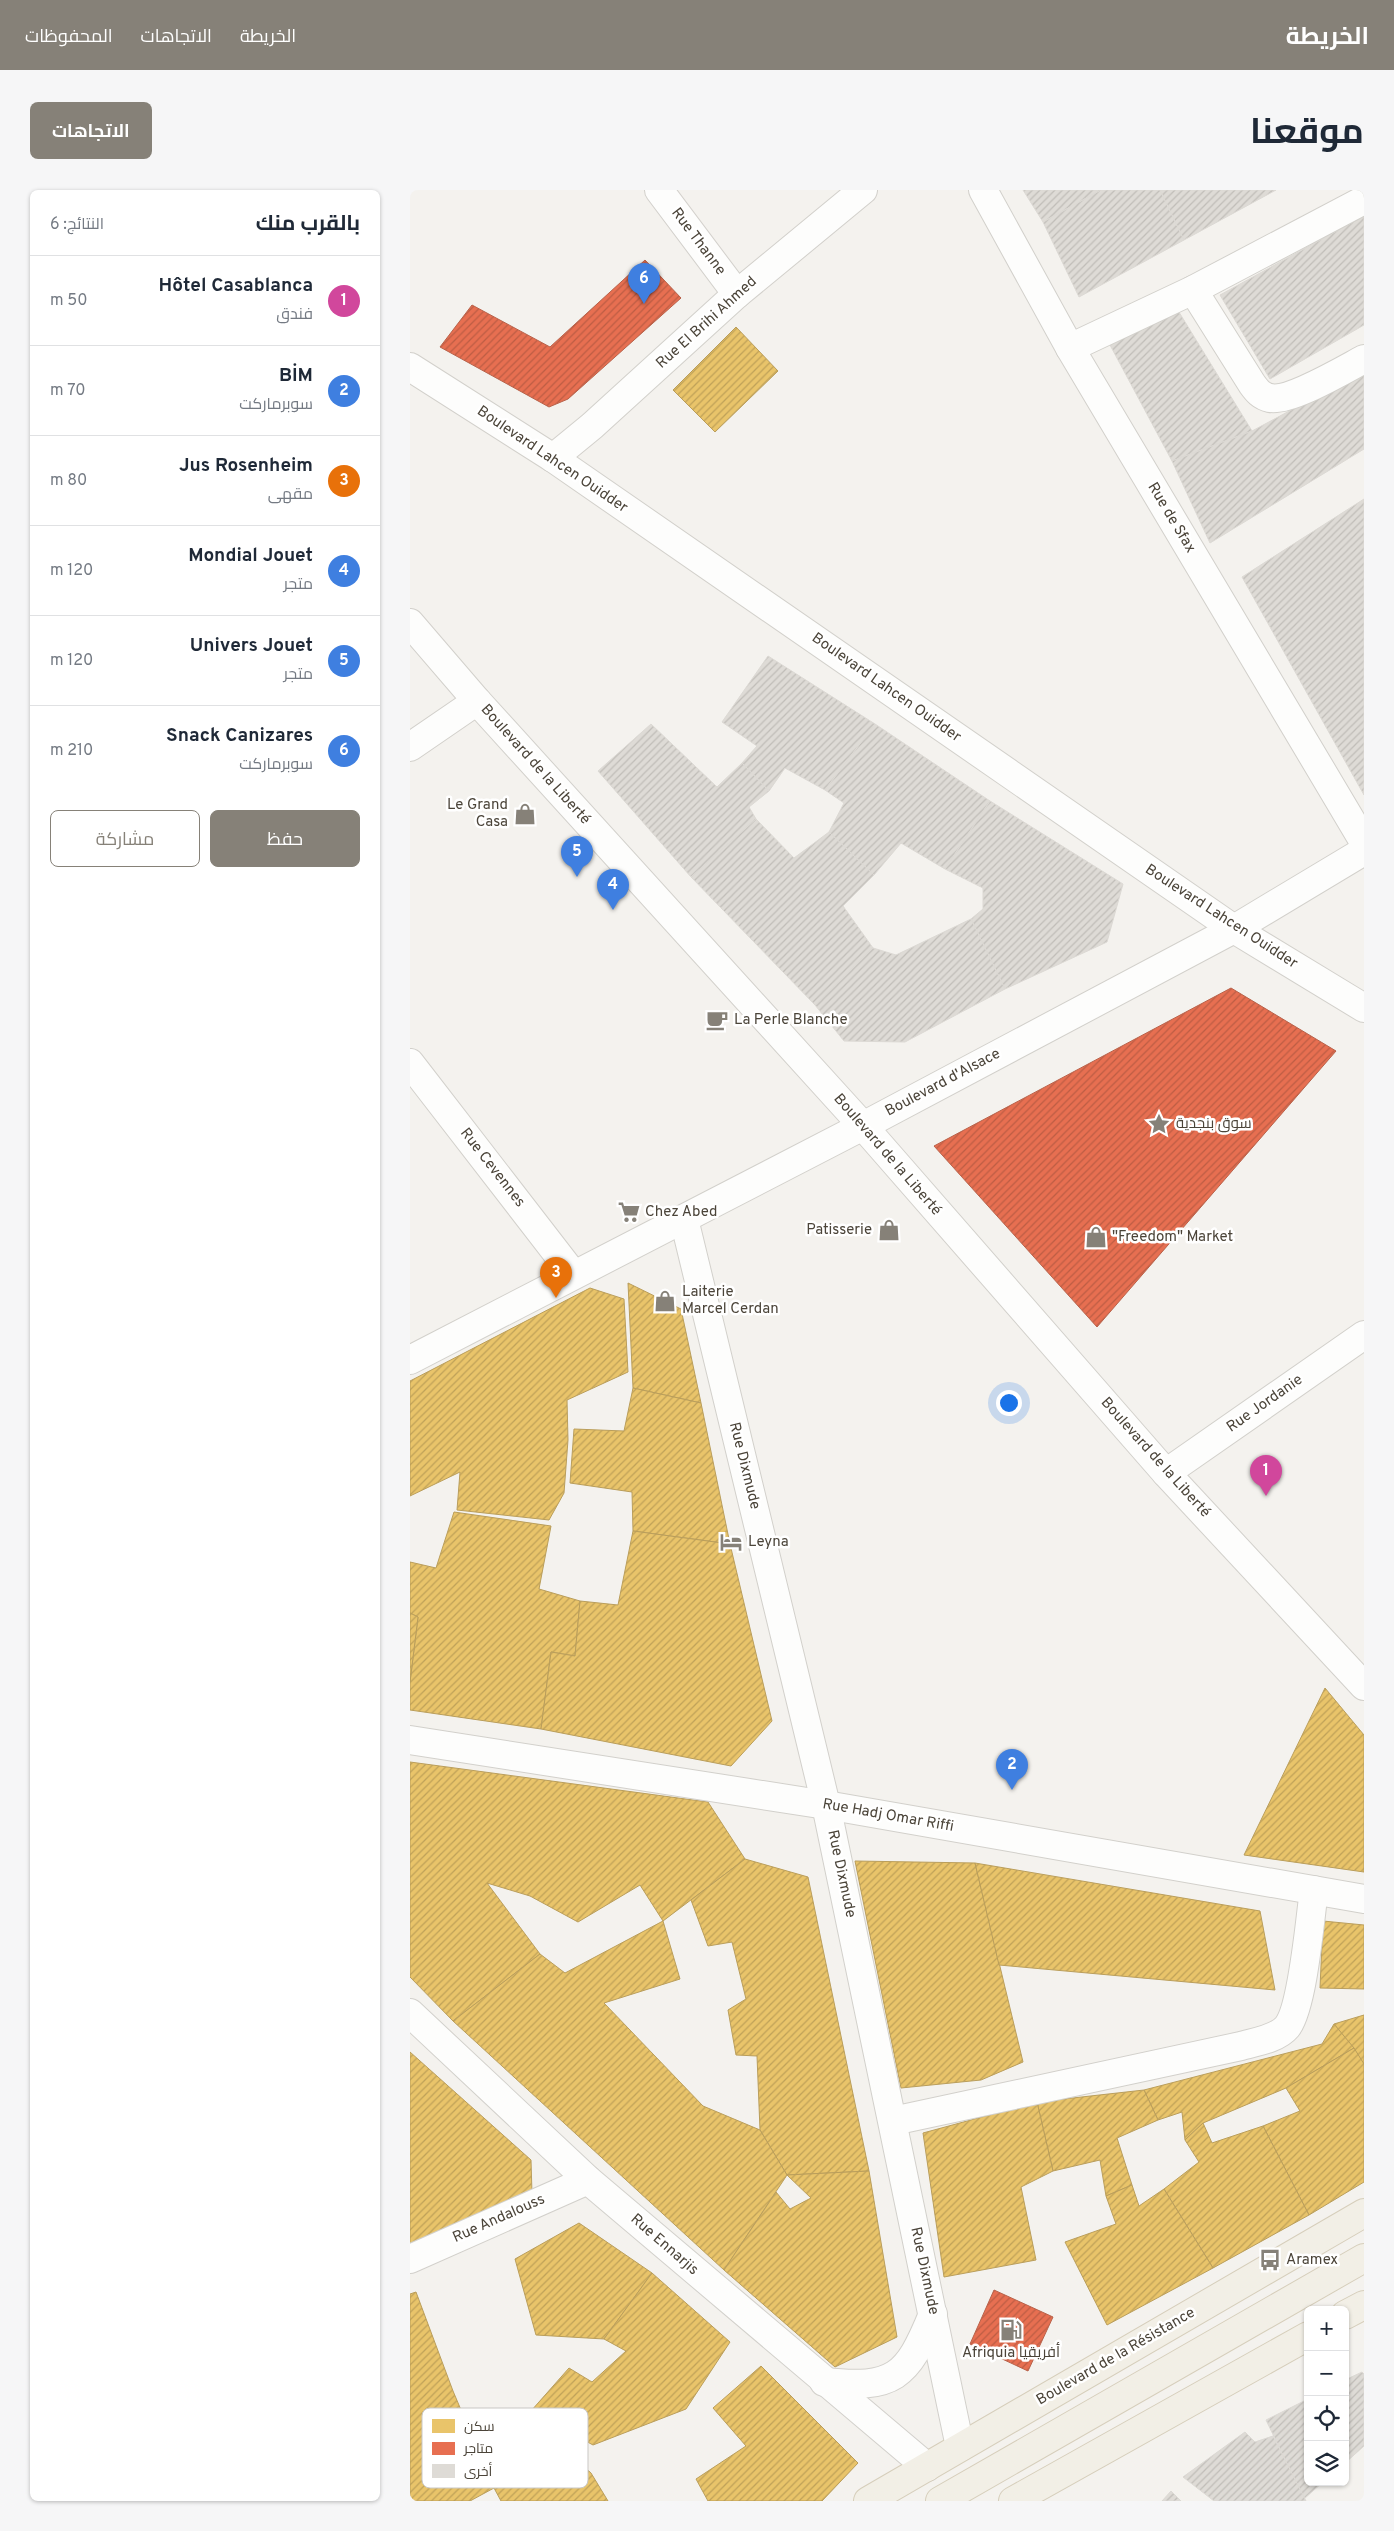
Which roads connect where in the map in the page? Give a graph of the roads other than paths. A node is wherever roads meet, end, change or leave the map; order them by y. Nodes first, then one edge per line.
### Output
1 (659, 190) edge
2 (863, 190) edge
3 (983, 190) edge
4 (1364, 200) edge
5 (1194, 290) junction
6 (737, 294) junction
7 (1070, 348) junction
8 (1364, 358) edge
9 (410, 367) edge
10 (553, 458) junction
11 (410, 623) edge
12 (477, 701) junction
13 (410, 747) edge
14 (1364, 842) edge
15 (1364, 851) edge
16 (1234, 929) junction
17 (1364, 1008) edge
18 (410, 1063) edge
19 (863, 1126) junction
20 (684, 1219) junction
21 (573, 1274) junction
22 (1364, 1335) edge
23 (410, 1360) edge
24 (1166, 1473) junction
25 (1364, 1686) edge
26 (410, 1740) edge
27 (826, 1806) junction
28 (1314, 1890) junction
29 (1364, 1899) edge
30 (410, 2013) edge
31 (893, 2121) junction
32 (588, 2180) junction
33 (1364, 2213) edge
34 (1364, 2258) edge
35 (410, 2259) edge
36 (1364, 2305) edge
37 (1349, 2313) edge
38 (933, 2314) junction
39 (1304, 2338) edge
40 (824, 2382) junction
41 (960, 2447) junction
42 (926, 2467) junction
43 (868, 2501) edge
44 (940, 2501) edge
45 (1013, 2501) edge

1 - 6 street, Rue Thanne
2 - 6 street, Rue El Brihi Ahmed
3 - 7 street, Rue de Sfax
4 - 5 street
5 - 7 street
5 - 8 street
6 - 10 street, Rue El Brihi Ahmed
7 - 14 street, Rue de Sfax
9 - 10 street, Boulevard Lahcen Ouidder
10 - 16 street, Boulevard Lahcen Ouidder
11 - 12 street, Boulevard de la Liberté
12 - 13 street
12 - 19 street, Boulevard de la Liberté
15 - 16 street, Boulevard d'Alsace
16 - 17 street, Boulevard Lahcen Ouidder
16 - 19 street, Boulevard d'Alsace
18 - 21 street, Rue Cevennes
19 - 20 street, Boulevard d'Alsace
19 - 24 street, Boulevard de la Liberté
20 - 21 street, Boulevard d'Alsace
20 - 27 street, Rue Dixmude
21 - 23 street, Boulevard d'Alsace
22 - 24 street, Rue Jordanie
24 - 25 street, Boulevard de la Liberté
26 - 27 street, Rue Hadj Omar Riffi
27 - 28 street, Rue Hadj Omar Riffi
27 - 31 street, Rue Dixmude
28 - 29 street, Rue Hadj Omar Riffi
28 - 31 street
30 - 32 street, Rue Ennarjis
31 - 38 street, Rue Dixmude
32 - 35 street, Rue Andalouss
32 - 40 street, Rue Ennarjis
33 - 41 main road, Boulevard de la Résistance
34 - 44 main road
36 - 37 main road
38 - 40 street
38 - 41 street, Rue Dixmude
39 - 45 main road
40 - 42 street, Rue Ennarjis
41 - 42 main road, Boulevard de la Résistance
42 - 43 main road, Boulevard de la Résistance

